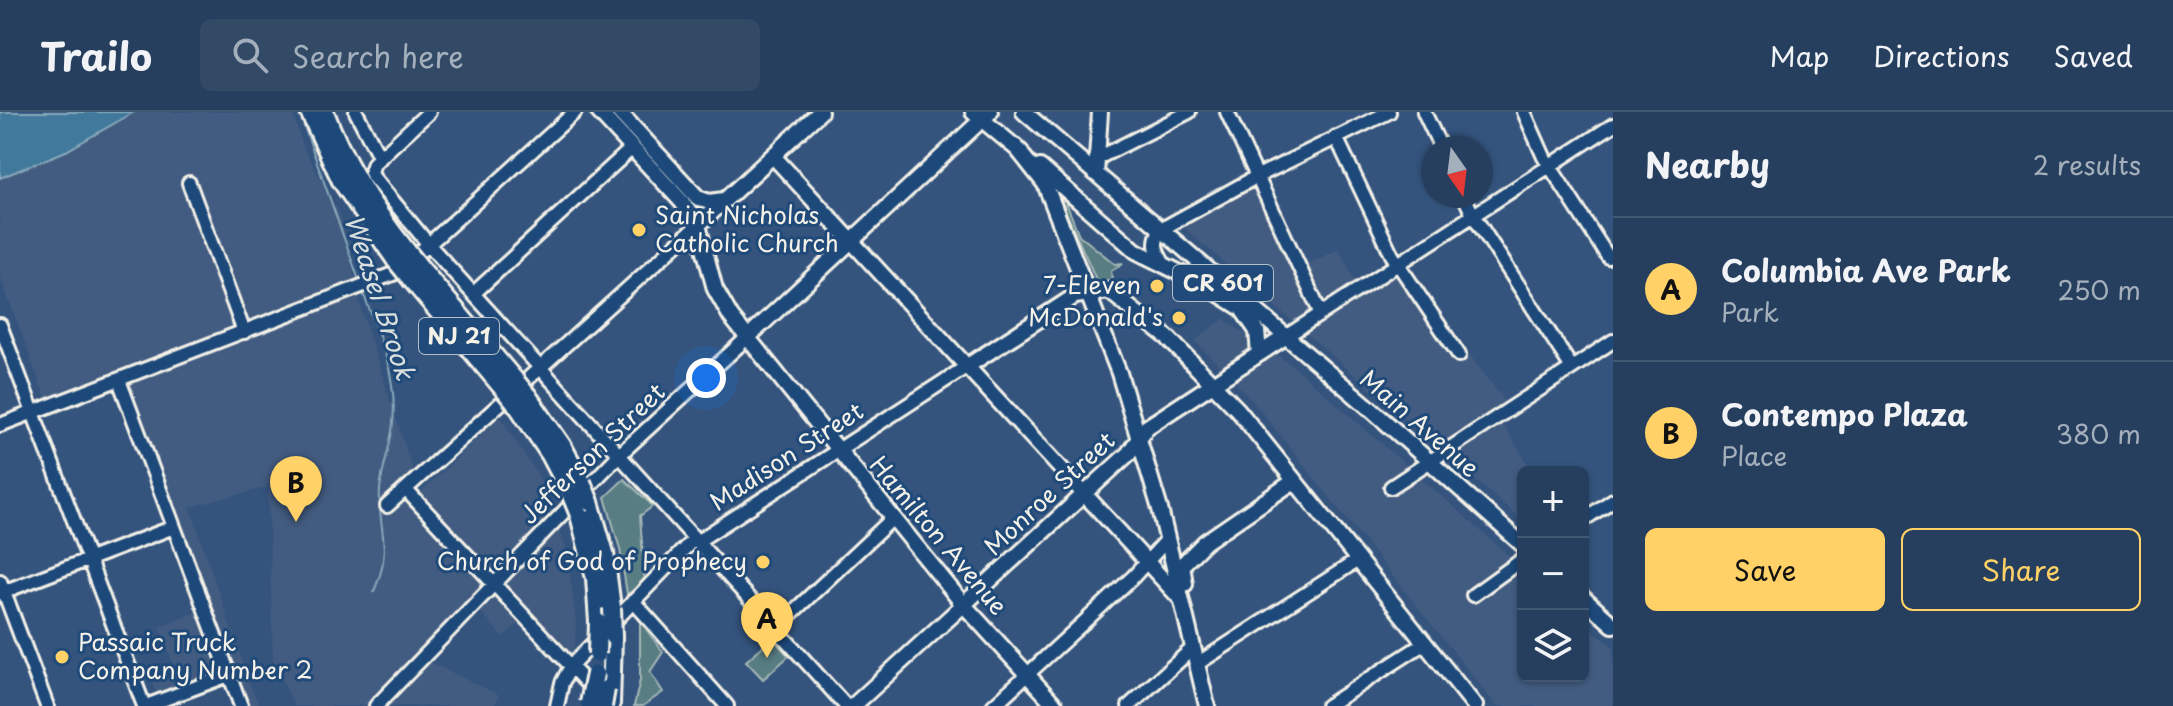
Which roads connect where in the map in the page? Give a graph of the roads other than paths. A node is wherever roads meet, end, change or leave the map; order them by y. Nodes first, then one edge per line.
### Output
1 (309, 112) edge
2 (325, 112) edge
3 (356, 112) edge
4 (429, 112) edge
5 (575, 112) edge
6 (599, 112) edge
7 (619, 112) edge
8 (820, 112) edge
9 (1024, 112) edge
10 (1100, 112) edge
11 (1189, 112) edge
12 (1227, 112) edge
13 (1389, 112) edge
14 (1424, 112) edge
15 (1524, 112) edge
16 (982, 115) edge
17 (1613, 125) edge
18 (1435, 136) edge
19 (1336, 137) junction
20 (1015, 146) junction
21 (632, 148) junction
22 (773, 156) junction
23 (380, 158) junction
24 (1098, 158) junction
25 (1549, 167) junction
26 (1096, 174) junction
27 (1256, 177) junction
28 (189, 183) dead end
29 (724, 200) junction
30 (1470, 208) edge
31 (1473, 215) junction
32 (698, 225) junction
33 (1160, 230) junction
34 (851, 242) junction
35 (430, 246) junction
36 (401, 256) junction
37 (1608, 257) dead end
38 (1399, 264) junction
39 (1166, 267) junction
40 (1095, 291) junction
41 (474, 293) junction
42 (1242, 309) junction
43 (1321, 314) junction
44 (0, 325) edge
45 (244, 332) junction
46 (748, 337) junction
47 (1285, 337) junction
48 (1613, 341) edge
49 (1259, 354) junction
50 (1459, 355) dead end
51 (966, 367) junction
52 (542, 368) junction
53 (1572, 368) junction
54 (119, 380) junction
55 (1214, 384) junction
56 (33, 413) junction
57 (0, 425) edge
58 (1139, 438) junction
59 (838, 450) junction
60 (619, 455) junction
61 (1429, 462) junction
62 (1294, 481) junction
63 (1391, 487) dead end
64 (406, 490) junction
65 (1156, 494) junction
66 (1083, 495) junction
67 (1613, 500) edge
68 (387, 506) dead end
69 (584, 509) junction
70 (1589, 516) edge
71 (893, 518) junction
72 (174, 527) junction
73 (1517, 540) edge
74 (698, 541) junction
75 (1166, 541) junction
76 (1205, 542) junction
77 (88, 559) junction
78 (1358, 560) junction
79 (1146, 563) junction
80 (1517, 563) edge
81 (494, 584) junction
82 (1, 588) edge
83 (1473, 595) dead end
84 (633, 601) junction
85 (1589, 603) edge
86 (963, 604) junction
87 (1183, 606) junction
88 (1613, 625) edge
89 (776, 628) junction
90 (1425, 643) junction
91 (1193, 648) junction
92 (1197, 664) junction
93 (571, 666) junction
94 (1027, 674) junction
95 (229, 675) junction
96 (601, 702) edge
97 (47, 706) edge
98 (145, 706) edge
99 (241, 706) edge
100 (376, 706) edge
101 (557, 706) edge
102 (727, 706) edge
103 (846, 706) edge
104 (853, 706) edge
105 (993, 706) edge
106 (1056, 706) edge
107 (1129, 706) edge
108 (1207, 706) edge
109 (1327, 706) edge
110 (1475, 706) edge

1 - 36 highway, NJ 21
2 - 36 highway, NJ 21
3 - 23 street
4 - 23 street
5 - 35 street
6 - 21 main road
7 - 29 main road
8 - 22 main road
9 - 26 main road, Main Avenue / CR 601
10 - 24 main road
11 - 24 street
12 - 27 street
13 - 19 street
14 - 18 street
15 - 25 street
16 - 20 main road, Main Avenue / CR 601
16 - 34 main road, Jefferson Street
17 - 25 street, Monroe Street
19 - 27 street
19 - 38 street
20 - 39 main road, Main Avenue / CR 601
20 - 40 main road
21 - 32 main road
21 - 41 street
22 - 29 main road
22 - 34 main road
23 - 35 street
24 - 26 main road
25 - 31 street, Monroe Street
25 - 37 street
26 - 33 main road, Main Avenue / CR 601
27 - 33 street
27 - 43 street
28 - 45 street
29 - 32 main road
30 - 31 street
31 - 38 street, Monroe Street
31 - 53 street
32 - 46 main road, Hamilton Avenue
32 - 52 street
33 - 39 street
33 - 47 main road, Main Avenue / CR 601
34 - 46 main road, Jefferson Street
34 - 51 main road
35 - 41 street
35 - 45 street
36 - 69 highway, NJ 21, bridge
38 - 43 street, Monroe Street
38 - 50 street
39 - 42 main road, Main Avenue / CR 601
40 - 51 main road, Madison Street
40 - 55 main road
40 - 58 main road
41 - 52 street
42 - 47 main road, Main Avenue / CR 601
42 - 49 main road
43 - 47 street, Monroe Street
44 - 56 street
45 - 54 street
46 - 59 main road, Hamilton Avenue
46 - 60 street, Jefferson Street
47 - 49 main road, Monroe Street
47 - 61 main road, Main Avenue / CR 601
48 - 53 street
49 - 55 main road, Monroe Street
51 - 59 street, Madison Street
51 - 66 main road
52 - 60 street
52 - 64 street
53 - 61 street
54 - 56 street
54 - 72 street
55 - 58 main road, Monroe Street
55 - 62 main road
56 - 57 street
56 - 77 street
58 - 65 main road
58 - 66 main road, Monroe Street
59 - 71 main road, Hamilton Avenue
59 - 74 street, Madison Street
60 - 74 street
60 - 81 street, Jefferson Street
61 - 63 street
61 - 73 main road, Main Avenue / CR 601
62 - 76 main road
62 - 78 main road
64 - 68 street
64 - 81 street
65 - 75 main road
65 - 76 main road
66 - 79 main road
66 - 86 main road, Monroe Street
67 - 70 street
69 - 96 highway, NJ 21, bridge
69 - 96 highway, NJ 21, bridge
71 - 86 main road, Hamilton Avenue
71 - 89 street
72 - 77 street
72 - 95 street
74 - 84 street, Madison Street
74 - 89 street
75 - 79 street
75 - 87 main road
76 - 87 main road
77 - 82 street
77 - 98 street
78 - 90 main road
78 - 92 street
79 - 87 main road
79 - 94 street
80 - 83 street
81 - 93 street
81 - 100 street, Jefferson Street
82 - 97 street
84 - 93 street, Madison Street
84 - 102 street
85 - 88 main road
86 - 94 main road, Hamilton Avenue
86 - 104 main road, Monroe Street
87 - 91 main road
89 - 103 street
90 - 109 street
90 - 110 main road
91 - 92 main road
91 - 107 street
92 - 108 main road
93 - 96 street
93 - 101 street, Madison Street
94 - 105 street
94 - 106 main road, Hamilton Avenue
95 - 98 street
95 - 99 street

